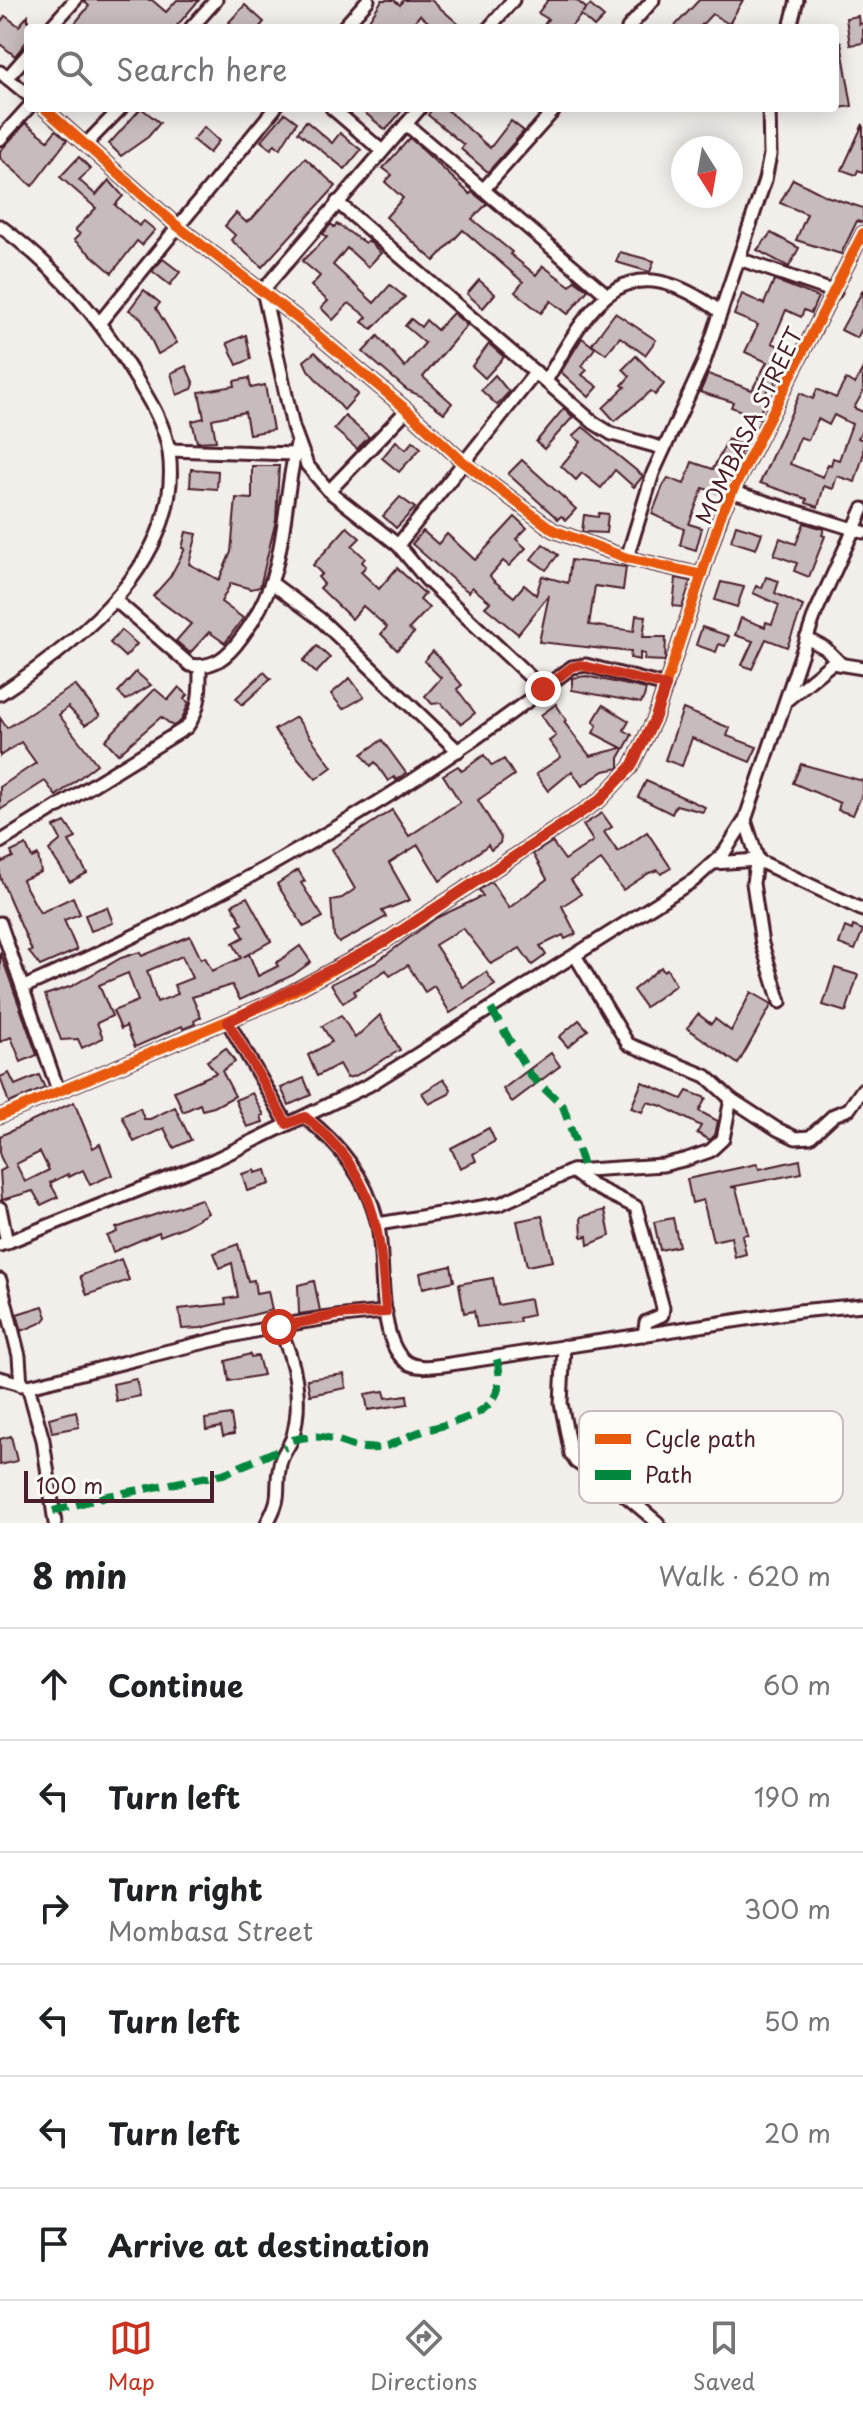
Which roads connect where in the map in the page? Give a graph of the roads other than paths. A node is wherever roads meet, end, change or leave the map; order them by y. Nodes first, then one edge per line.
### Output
1 (75, 0) edge
2 (216, 0) edge
3 (368, 0) edge
4 (513, 0) edge
5 (653, 0) edge
6 (797, 0) edge
7 (54, 24) edge
8 (195, 24) edge
9 (347, 24) edge
10 (492, 24) edge
11 (632, 24) edge
12 (791, 24) edge
13 (24, 58) edge
14 (4, 75) edge
15 (24, 92) edge
16 (24, 112) edge
17 (49, 112) edge
18 (117, 112) edge
19 (272, 112) edge
20 (337, 112) edge
21 (416, 112) edge
22 (552, 112) edge
23 (769, 112) edge
24 (406, 124) junction
25 (0, 139) edge
26 (86, 144) junction
27 (382, 151) junction
28 (483, 190) junction
29 (337, 202) junction
30 (176, 225) junction
31 (0, 226) edge
32 (863, 233) edge
33 (859, 253) edge
34 (739, 259) junction
35 (263, 290) junction
36 (835, 292) junction
37 (606, 294) junction
38 (721, 312) junction
39 (101, 321) junction
40 (536, 372) junction
41 (546, 381) junction
42 (407, 410) junction
43 (662, 448) junction
44 (296, 449) junction
45 (169, 450) junction
46 (462, 461) junction
47 (329, 491) junction
48 (733, 492) junction
49 (863, 509) edge
50 (859, 531) edge
51 (398, 545) junction
52 (627, 558) junction
53 (702, 575) junction
54 (273, 584) junction
55 (115, 600) junction
56 (806, 638) junction
57 (840, 663) junction
58 (200, 667) junction
59 (863, 668) edge
60 (666, 686) junction
61 (543, 689) junction
62 (0, 694) edge
63 (788, 699) junction
64 (458, 751) junction
65 (745, 820) junction
66 (0, 842) edge
67 (757, 860) junction
68 (714, 863) junction
69 (863, 910) edge
70 (0, 923) edge
71 (576, 957) junction
72 (24, 987) junction
73 (780, 1002) dead end
74 (228, 1022) junction
75 (863, 1089) edge
76 (58, 1090) junction
77 (731, 1099) junction
78 (0, 1116) edge
79 (305, 1117) junction
80 (287, 1124) junction
81 (572, 1171) junction
82 (0, 1208) edge
83 (378, 1224) junction
84 (4, 1244) edge
85 (0, 1280) edge
86 (863, 1305) edge
87 (386, 1312) junction
88 (279, 1327) junction
89 (644, 1335) junction
90 (564, 1346) junction
91 (0, 1378) edge
92 (25, 1385) junction
93 (579, 1464) edge
94 (634, 1503) edge
95 (55, 1523) edge
96 (267, 1523) edge
97 (658, 1523) edge

1 - 7 street
2 - 8 street
3 - 9 street
4 - 10 street
5 - 11 street
6 - 12 street
13 - 14 street
14 - 15 street
16 - 25 street
17 - 26 street
18 - 26 street
19 - 30 street
20 - 27 street
21 - 24 street
22 - 28 street
23 - 34 street
24 - 27 street
24 - 28 street
26 - 30 street
27 - 29 street
28 - 37 street
29 - 35 street
29 - 40 street
30 - 35 street
30 - 39 street
31 - 39 street
32 - 33 street, MOMBASA STREET
33 - 36 street, MOMBASA STREET
34 - 36 street
34 - 38 street
35 - 42 street
35 - 44 street
36 - 48 street, MOMBASA STREET
37 - 38 street
37 - 41 street
38 - 43 street
39 - 45 street
40 - 41 street
40 - 46 street
41 - 43 street
42 - 46 street
42 - 47 street
43 - 52 street
44 - 45 street
44 - 47 street
44 - 54 street
45 - 55 street
46 - 51 street
46 - 52 street
47 - 51 street
48 - 50 street
48 - 53 street, MOMBASA STREET
49 - 50 street
50 - 56 street
51 - 61 street
52 - 53 street
53 - 60 street, MOMBASA STREET
54 - 58 street
54 - 64 street
55 - 58 street
55 - 62 street
56 - 57 street
56 - 63 street
57 - 59 street
57 - 63 street
58 - 66 street
60 - 61 street
60 - 74 street, MOMBASA STREET
61 - 64 street
63 - 65 street
64 - 72 street
65 - 67 street
65 - 68 street
67 - 68 street
67 - 69 street
67 - 73 street
68 - 71 street
70 - 72 street
71 - 77 street
71 - 79 street
72 - 76 street
74 - 76 street, MOMBASA STREET
74 - 80 street
75 - 77 street
76 - 78 street, MOMBASA STREET
77 - 81 street
79 - 80 street
79 - 83 street
80 - 84 street
81 - 83 street
81 - 89 street
82 - 84 street
83 - 87 street
85 - 92 street
86 - 89 street
87 - 88 street
87 - 90 street
88 - 92 street
88 - 96 street
89 - 90 street
90 - 93 street
91 - 92 street
92 - 95 street
94 - 97 street

